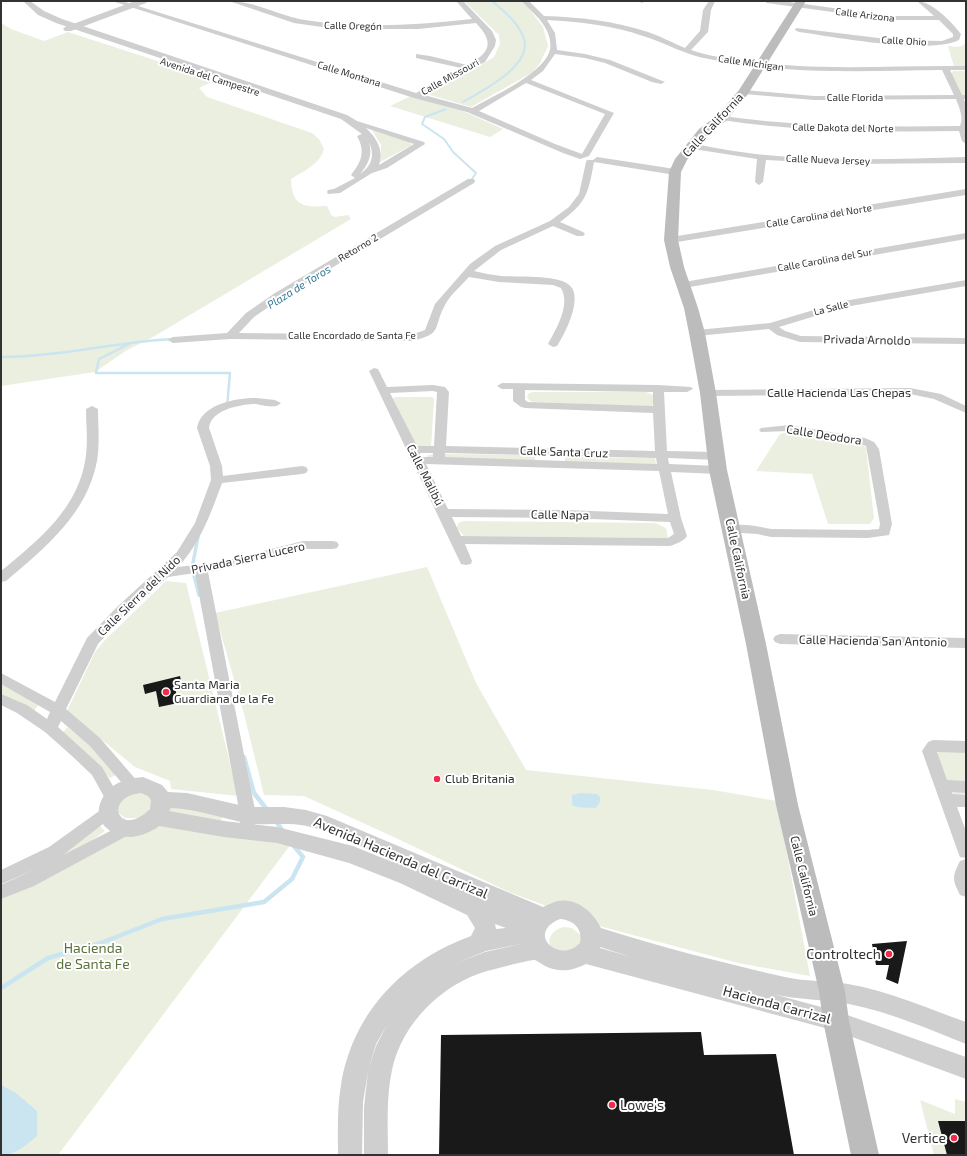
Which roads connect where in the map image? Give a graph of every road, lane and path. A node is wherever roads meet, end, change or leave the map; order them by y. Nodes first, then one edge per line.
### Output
1 (18, 1) edge
2 (26, 1) edge
3 (115, 1) edge
4 (143, 1) edge
5 (232, 1) edge
6 (459, 1) edge
7 (525, 1) edge
8 (712, 1) edge
9 (767, 1) edge
10 (920, 1) edge
11 (129, 4) edge
12 (799, 4) edge
13 (541, 18) junction
14 (940, 18) junction
15 (478, 21) junction
16 (70, 27) junction
17 (799, 30) dead end
18 (686, 51) junction
19 (553, 52) junction
20 (419, 56) dead end
21 (760, 65) junction
22 (468, 68) junction
23 (945, 68) junction
24 (966, 68) edge
25 (525, 80) junction
26 (661, 82) dead end
27 (252, 89) junction
28 (744, 92) junction
29 (417, 96) junction
30 (963, 97) edge
31 (472, 111) junction
32 (722, 118) junction
33 (356, 122) junction
34 (964, 128) edge
35 (369, 141) junction
36 (966, 141) edge
37 (690, 146) junction
38 (762, 157) junction
39 (588, 158) junction
40 (966, 160) edge
41 (369, 172) junction
42 (675, 172) junction
43 (354, 175) junction
44 (471, 181) dead end
45 (759, 182) dead end
46 (966, 192) edge
47 (553, 223) junction
48 (580, 234) dead end
49 (966, 236) edge
50 (671, 240) junction
51 (466, 273) junction
52 (966, 283) edge
53 (684, 285) junction
54 (770, 326) junction
55 (696, 333) junction
56 (230, 336) junction
57 (173, 340) dead end
58 (966, 341) edge
59 (553, 344) dead end
60 (374, 371) dead end
61 (502, 386) dead end
62 (519, 387) junction
63 (658, 388) junction
64 (687, 389) dead end
65 (383, 390) junction
66 (708, 393) junction
67 (275, 403) dead end
68 (92, 409) dead end
69 (659, 410) junction
70 (966, 410) edge
71 (765, 430) dead end
72 (412, 449) junction
73 (439, 455) junction
74 (418, 460) junction
75 (663, 461) junction
76 (717, 463) junction
77 (302, 470) dead end
78 (217, 480) junction
79 (444, 514) junction
80 (675, 518) junction
81 (732, 533) junction
82 (457, 540) junction
83 (333, 545) dead end
84 (466, 562) dead end
85 (201, 570) junction
86 (164, 573) junction
87 (1, 578) edge
88 (780, 639) dead end
89 (966, 643) edge
90 (1, 678) edge
91 (1, 699) edge
92 (58, 710) junction
93 (50, 728) junction
94 (966, 747) edge
95 (133, 786) junction
96 (966, 786) edge
97 (944, 793) junction
98 (966, 801) edge
99 (110, 806) junction
100 (159, 809) junction
101 (306, 818) junction
102 (248, 823) junction
103 (128, 828) junction
104 (296, 840) junction
105 (966, 852) edge
106 (966, 866) edge
107 (1, 877) edge
108 (966, 890) edge
109 (1, 892) edge
110 (475, 908) junction
111 (537, 931) junction
112 (479, 943) junction
113 (588, 945) junction
114 (832, 991) junction
115 (836, 1021) junction
116 (966, 1033) edge
117 (966, 1068) edge
118 (376, 1150) edge
119 (350, 1152) edge
120 (865, 1155) edge

1 - 16 street, Avenida del Campestre
2 - 16 street, Avenida del Campestre
3 - 11 street, Calle Montana
4 - 11 street
5 - 15 street, Calle Oregón
6 - 15 street, Calle Missouri
7 - 13 street
8 - 18 street
9 - 12 street, Calle Arizona
10 - 14 street, Calle Ohio
11 - 16 street
11 - 29 street, Calle Montana
12 - 14 street, Calle Arizona
12 - 21 main road, Calle California
13 - 18 street, Calle Míchigan
13 - 19 street
14 - 17 street, Calle Ohio
15 - 22 street, Calle Missouri
16 - 27 street, Avenida del Campestre
18 - 21 street, Calle Míchigan
19 - 25 street
19 - 26 street
20 - 22 street
21 - 23 street, Calle Míchigan
21 - 28 main road, Calle California
22 - 29 street, Calle Missouri
23 - 24 street, Calle Míchigan
23 - 30 street
25 - 31 street
25 - 39 street, Calle Encordado de Santa Fe
27 - 33 street, Avenida del Campestre
27 - 35 street, Avenida del Campestre
28 - 30 street, Calle Florida
28 - 32 main road, Calle California
29 - 31 street, Calle Montana
30 - 34 street
31 - 39 street, Calle Montana
32 - 34 street, Calle Dakota del Norte
32 - 37 main road, Calle California
33 - 35 street, Avenida del Campestre
33 - 41 street, Avenida del Campestre
34 - 36 street
35 - 41 street
35 - 43 street, Avenida del Campestre
37 - 38 street, Calle Nueva Jersey
37 - 42 main road, Calle California
38 - 40 street, Calle Nueva Jersey
38 - 45 street
39 - 42 street, Calle Montana
39 - 47 street, Calle Encordado de Santa Fe
41 - 43 street, Avenida del Campestre
41 - 43 street, Avenida del Campestre
42 - 50 main road, Calle California
44 - 56 street, Retorno 2
46 - 50 street, Calle Carolina del Norte
47 - 48 street
47 - 51 street, Calle Encordado de Santa Fe
49 - 53 street, Calle Carolina del Sur
50 - 53 main road, Calle California
51 - 56 street, Calle Encordado de Santa Fe
51 - 59 street
52 - 54 street, La Salle
53 - 55 main road, Calle California
54 - 55 street, La Salle
54 - 58 street, Privada Arnoldo
55 - 66 main road, Calle California
56 - 57 street, Calle Encordado de Santa Fe
60 - 65 street, Calle Malibú
61 - 62 street
62 - 63 street
62 - 69 street
63 - 64 street
63 - 69 street
65 - 72 street, Calle Malibú
65 - 73 street, Calle Malibú
66 - 70 street, Calle Hacienda Las Chepas
66 - 76 main road, Calle California
67 - 78 street, Calle Sierra del Nido
68 - 87 street
69 - 75 street
71 - 81 street, Calle Deodora
72 - 73 street, Calle Santa Cruz
72 - 74 street, Calle Malibú
73 - 74 street, Calle Santa Cruz
73 - 75 street, Calle Santa Cruz
74 - 79 street, Calle Malibú
75 - 76 street, Calle Santa Cruz
75 - 80 street
76 - 81 main road, Calle California
77 - 78 street
78 - 86 street, Calle Sierra del Nido
79 - 80 street, Calle Napa
79 - 82 street, Calle Malibú
80 - 82 street
81 - 114 main road, Calle California
82 - 84 street, Calle Malibú
83 - 85 street, Privada Sierra Lucero
85 - 86 street, Privada Sierra Lucero
85 - 102 street
86 - 92 street, Calle Sierra del Nido
88 - 89 street, Calle Hacienda San Antonio
90 - 92 street
91 - 93 street
92 - 93 street, Calle Sierra del Nido
92 - 95 street
93 - 99 street
94 - 97 street
95 - 99 street
95 - 100 street
96 - 97 street
97 - 98 street
97 - 105 street
99 - 103 street
99 - 107 street
100 - 102 street, Avenida Hacienda del Carrizal
100 - 103 street
101 - 102 street, Avenida Hacienda del Carrizal
101 - 104 street
101 - 111 street, Avenida Hacienda del Carrizal
102 - 104 street, Avenida Hacienda del Carrizal
103 - 109 street
104 - 110 street, Avenida Hacienda del Carrizal
106 - 108 street
110 - 111 street, Avenida Hacienda del Carrizal
110 - 112 street
111 - 112 street
111 - 113 street
111 - 113 street
111 - 118 street
112 - 119 street
113 - 114 street, Hacienda Carrizal
113 - 115 street, Hacienda Carrizal
114 - 115 main road, Calle California
114 - 116 street, Hacienda Carrizal
115 - 117 street, Hacienda Carrizal
115 - 120 main road, Calle California
118 - 119 street

